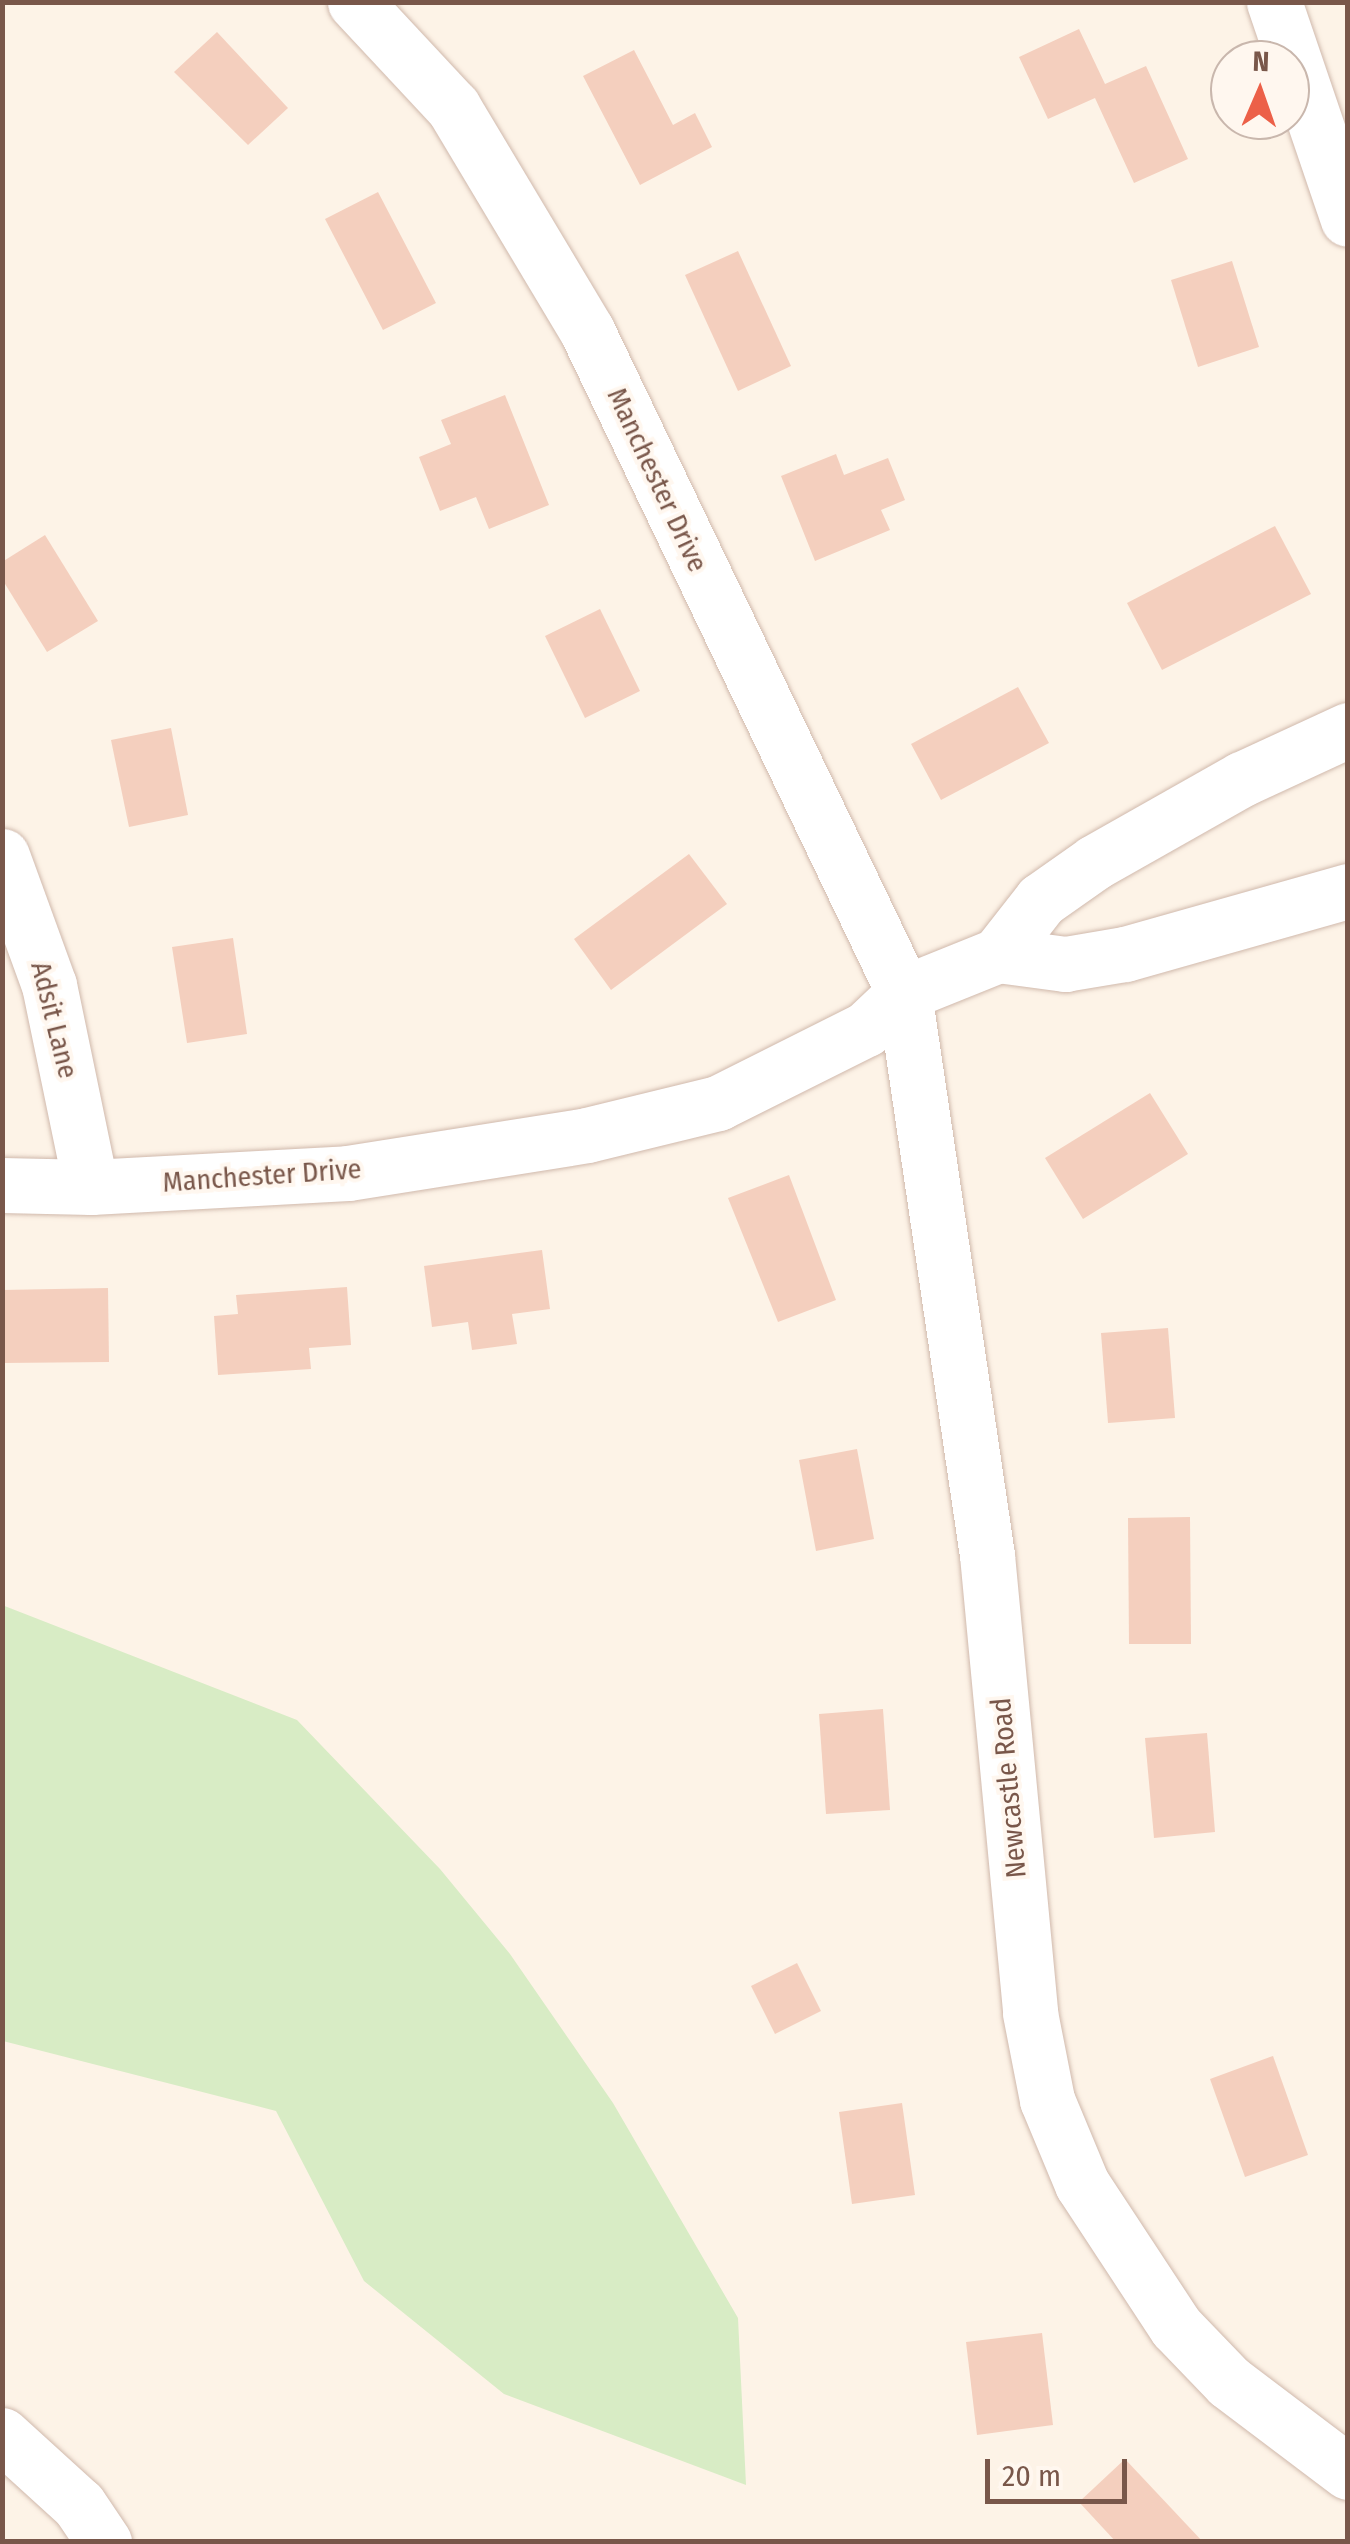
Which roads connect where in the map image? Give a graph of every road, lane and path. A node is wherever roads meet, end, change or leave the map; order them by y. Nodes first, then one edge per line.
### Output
1 (355, 2) edge
2 (1274, 2) edge
3 (1348, 218) edge
4 (1348, 730) edge
5 (2, 856) edge
6 (1348, 891) edge
7 (998, 955) junction
8 (904, 993) junction
9 (2, 1185) edge
10 (91, 1187) junction
11 (2, 2435) edge
12 (1348, 2472) edge
13 (104, 2542) edge

1 - 8 street, Manchester Drive
2 - 3 street
4 - 7 street, Manchester Drive
5 - 10 street, Adsit Lane
6 - 7 street, Manchester Drive
7 - 8 street, Manchester Drive
8 - 10 street, Manchester Drive
8 - 12 street, Newcastle Road
9 - 10 street, Manchester Drive
11 - 13 street

